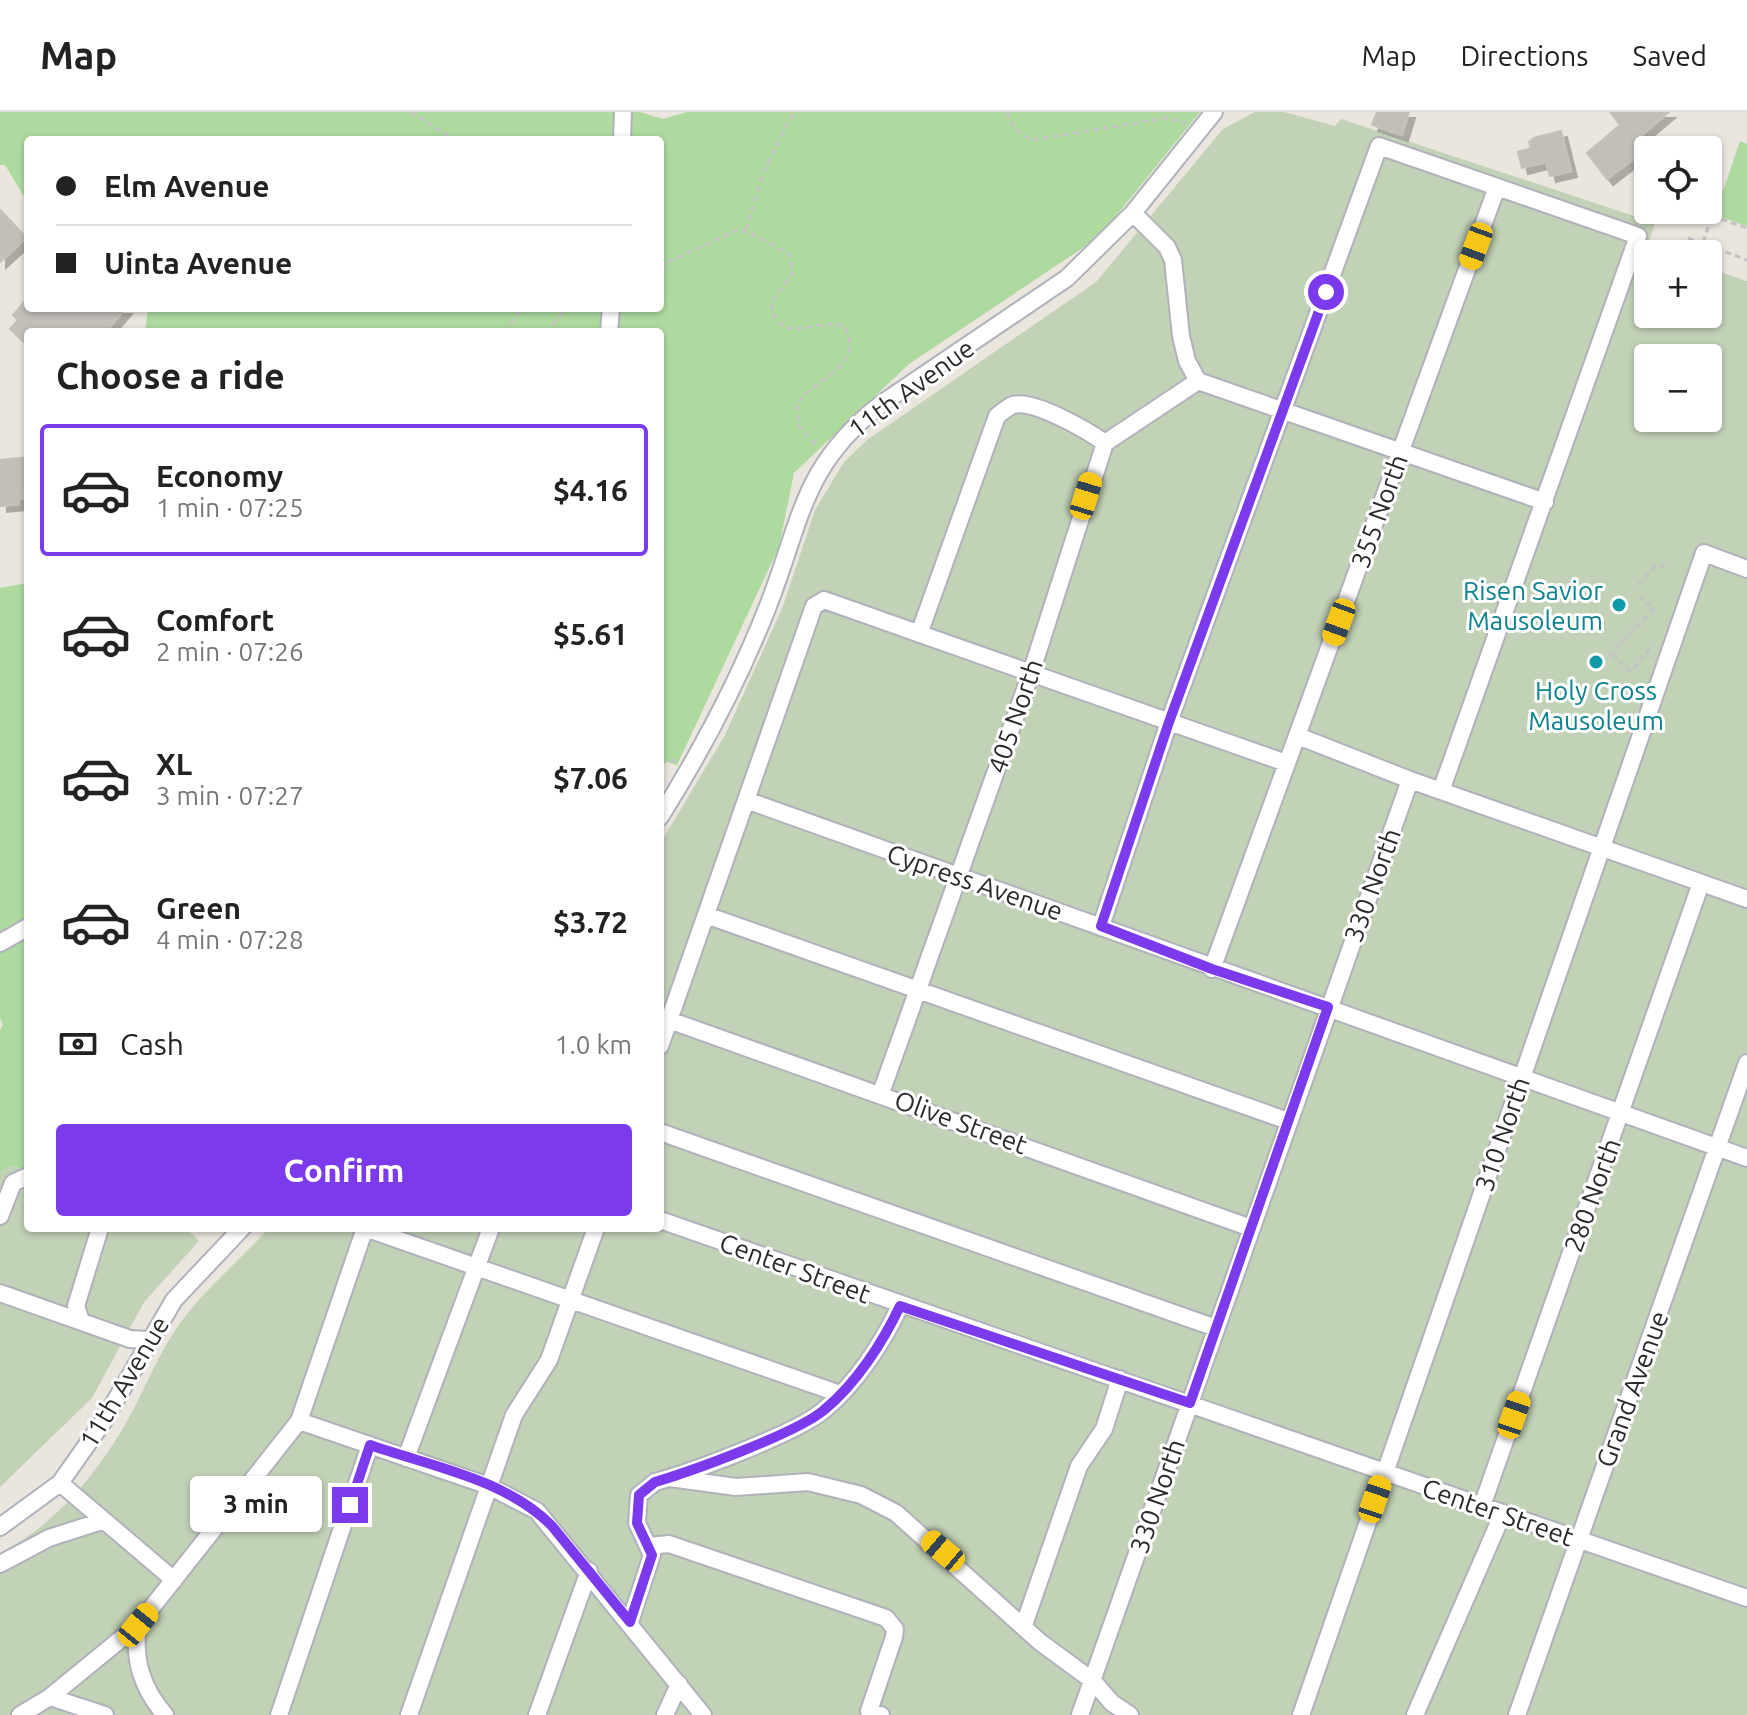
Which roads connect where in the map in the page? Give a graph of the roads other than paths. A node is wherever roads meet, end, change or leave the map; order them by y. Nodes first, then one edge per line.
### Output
1 (623, 112) edge
2 (1214, 112) edge
3 (622, 136) edge
4 (1497, 187) junction
5 (1133, 213) junction
6 (1198, 381) junction
7 (1284, 408) junction
8 (1105, 443) junction
9 (1401, 451) junction
10 (1545, 502) junction
11 (1747, 569) edge
12 (919, 634) junction
13 (1031, 673) junction
14 (1169, 722) junction
15 (1298, 736) junction
16 (1286, 763) junction
17 (1410, 780) junction
18 (1441, 791) junction
19 (746, 800) junction
20 (664, 810) edge
21 (1602, 847) junction
22 (959, 877) junction
23 (1701, 883) junction
24 (1747, 899) edge
25 (706, 915) junction
26 (1101, 926) junction
27 (24, 929) edge
28 (0, 943) edge
29 (1212, 969) junction
30 (919, 989) junction
31 (1328, 1007) junction
32 (669, 1020) junction
33 (664, 1034) edge
34 (1747, 1063) edge
35 (1522, 1078) junction
36 (881, 1093) junction
37 (1621, 1114) junction
38 (1288, 1121) junction
39 (664, 1133) edge
40 (1718, 1148) junction
41 (1747, 1158) edge
42 (24, 1178) edge
43 (0, 1216) edge
44 (664, 1221) edge
45 (1251, 1228) junction
46 (99, 1232) edge
47 (236, 1232) edge
48 (364, 1232) edge
49 (376, 1232) edge
50 (489, 1232) edge
51 (595, 1232) edge
52 (476, 1267) junction
53 (0, 1293) edge
54 (570, 1300) junction
55 (900, 1306) junction
56 (81, 1321) junction
57 (1216, 1328) junction
58 (148, 1340) junction
59 (1120, 1379) junction
60 (840, 1394) junction
61 (1190, 1403) junction
62 (299, 1421) junction
63 (370, 1445) junction
64 (406, 1458) junction
65 (1384, 1472) junction
66 (670, 1478) junction
67 (60, 1483) junction
68 (489, 1486) junction
69 (1482, 1506) junction
70 (1503, 1513) junction
71 (102, 1521) junction
72 (0, 1527) edge
73 (1579, 1540) junction
74 (649, 1546) junction
75 (0, 1564) edge
76 (589, 1571) junction
77 (174, 1580) junction
78 (1747, 1598) edge
79 (630, 1622) junction
80 (138, 1625) junction
81 (1024, 1625) junction
82 (1093, 1681) junction
83 (679, 1684) junction
84 (50, 1697) junction
85 (875, 1713) edge
86 (20, 1715) edge
87 (105, 1715) edge
88 (165, 1715) edge
89 (279, 1715) edge
90 (409, 1715) edge
91 (537, 1715) edge
92 (665, 1715) edge
93 (703, 1715) edge
94 (1080, 1715) edge
95 (1130, 1715) edge
96 (1301, 1715) edge
97 (1415, 1715) edge
98 (1517, 1715) edge

1 - 3 street
2 - 5 street, 11th Avenue
4 - 7 street
4 - 9 street, 355 North
4 - 10 street
5 - 6 street
5 - 20 street, 11th Avenue
6 - 7 street
6 - 8 street
7 - 9 street
7 - 14 street
8 - 12 street
8 - 13 street, 405 North
9 - 10 street
9 - 15 street, 355 North
10 - 18 street
11 - 21 street, 310 North
12 - 13 street
12 - 19 street
13 - 14 street
13 - 22 street, 405 North
14 - 16 street
14 - 26 street
15 - 16 street, 355 North
15 - 17 street
16 - 29 street, 355 North
17 - 18 street
17 - 31 street, 330 North
18 - 21 street
19 - 22 street, Cypress Avenue
19 - 25 street
21 - 23 street
21 - 35 street, 310 North
22 - 26 street, Cypress Avenue
22 - 30 street, 405 North
23 - 24 street
23 - 37 street, 280 North
25 - 30 street
25 - 32 street
26 - 29 street, Cypress Avenue
27 - 28 street
29 - 31 street, Cypress Avenue
30 - 36 street, 405 North
30 - 38 street
31 - 35 street, Cypress Avenue
31 - 38 street, 330 North
32 - 33 street
32 - 36 street, Olive Street
34 - 40 street, Grand Avenue
35 - 37 street, Cypress Avenue
35 - 65 street, 310 North
36 - 45 street, Olive Street
37 - 40 street, Cypress Avenue
37 - 69 street, 280 North
38 - 45 street, 330 North
39 - 57 street
40 - 41 street, Cypress Avenue
40 - 73 street, Grand Avenue
42 - 43 street
44 - 55 street, Center Street
45 - 57 street, 330 North
46 - 56 street
47 - 58 street, 11th Avenue
48 - 62 street
49 - 52 street
50 - 52 street
51 - 54 street
52 - 54 street
52 - 64 street
53 - 56 street
54 - 60 street
54 - 68 street
55 - 59 street, Center Street
55 - 60 street
56 - 58 street
57 - 61 street, 330 North
58 - 67 street, 11th Avenue
59 - 61 street, Center Street
59 - 81 street
60 - 66 street
61 - 65 street, Center Street
61 - 82 street, 330 North
62 - 63 street
62 - 77 street
63 - 64 street
63 - 89 street
64 - 68 street
65 - 69 street, Center Street
65 - 96 street, 310 North
66 - 74 street
66 - 81 street
67 - 71 street
67 - 72 street, 11th Avenue
68 - 76 street
68 - 90 street
69 - 70 street, Center Street
70 - 73 street, Center Street
70 - 97 street
71 - 75 street
71 - 77 street
73 - 78 street, Center Street
73 - 98 street, Grand Avenue
74 - 79 street
74 - 85 street
76 - 79 street
76 - 91 street
77 - 80 street
79 - 83 street
80 - 84 street
80 - 88 street
81 - 82 street
82 - 94 street, 330 North
82 - 95 street
83 - 92 street
83 - 93 street
84 - 86 street
84 - 87 street

